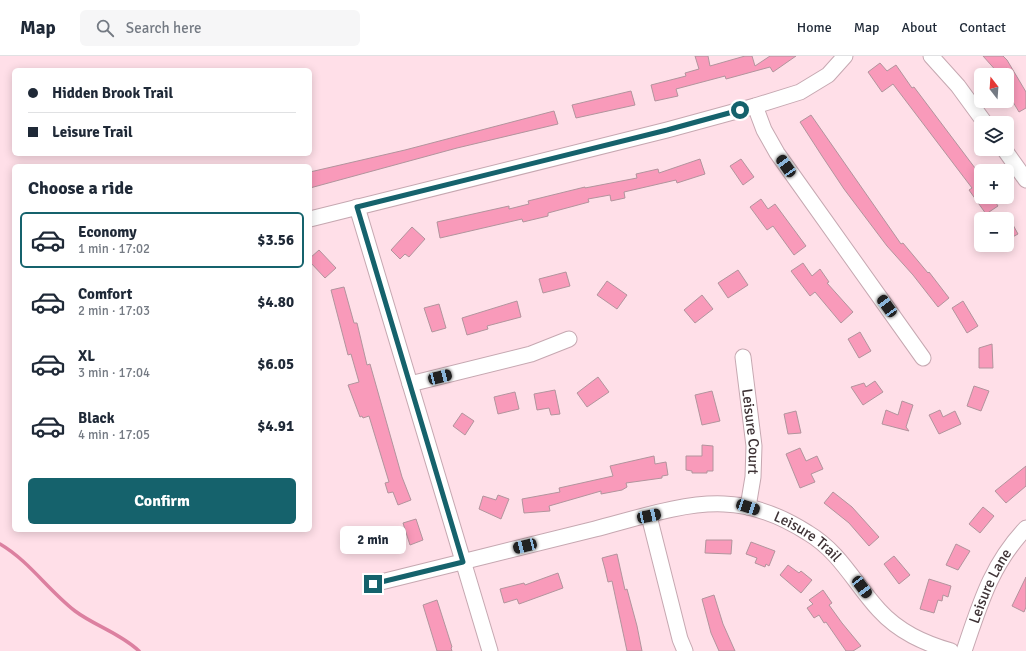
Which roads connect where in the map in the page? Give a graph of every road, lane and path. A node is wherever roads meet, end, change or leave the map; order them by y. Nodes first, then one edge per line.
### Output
1 (845, 56) edge
2 (931, 56) edge
3 (755, 106) junction
4 (980, 116) edge
5 (1009, 156) edge
6 (1026, 180) edge
7 (357, 207) junction
8 (312, 218) edge
9 (569, 339) dead end
10 (743, 357) dead end
11 (923, 358) dead end
12 (410, 384) junction
13 (748, 507) junction
14 (649, 516) junction
15 (1026, 528) edge
16 (463, 562) junction
17 (373, 584) dead end
18 (490, 651) edge
19 (685, 651) edge
20 (951, 651) edge
21 (964, 651) edge

1 - 3 street
2 - 4 street
3 - 7 street
3 - 11 street
5 - 6 street
7 - 8 street
7 - 12 street
9 - 12 street
10 - 13 street, Leisure Court
12 - 16 street
13 - 14 street, Leisure Trail
13 - 20 street, Leisure Trail
14 - 16 street, Leisure Trail
14 - 19 street
15 - 21 street, Leisure Lane
16 - 17 street, Leisure Trail
16 - 18 street

